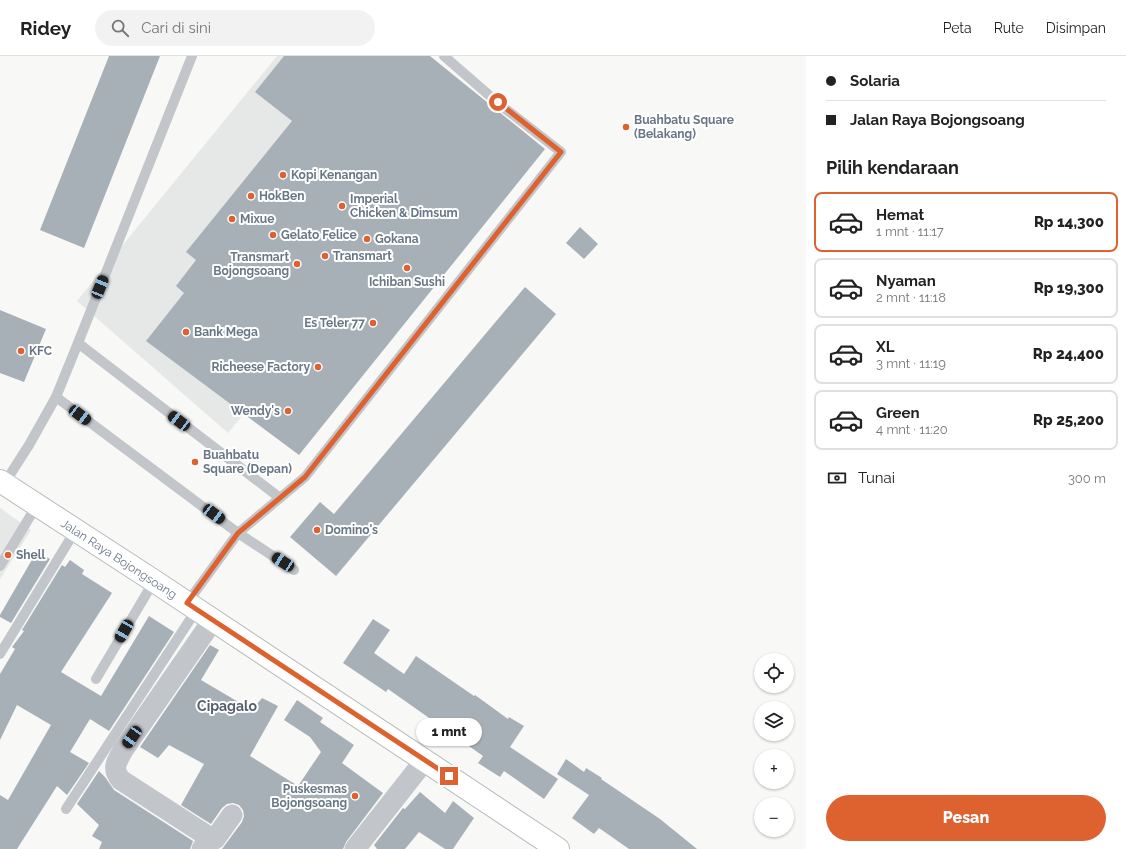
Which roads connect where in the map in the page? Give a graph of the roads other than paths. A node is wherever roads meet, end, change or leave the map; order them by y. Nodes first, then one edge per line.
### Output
1 (192, 56) edge
2 (444, 56) edge
3 (78, 343) junction
4 (56, 397) junction
5 (2, 483) edge
6 (280, 498) junction
7 (37, 505) junction
8 (75, 531) junction
9 (238, 533) junction
10 (0, 566) edge
11 (294, 570) dead end
12 (154, 581) junction
13 (199, 610) junction
14 (0, 654) edge
15 (96, 679) dead end
16 (425, 760) junction
17 (66, 809) dead end
18 (232, 815) dead end
19 (205, 845) edge
20 (355, 849) edge
21 (558, 849) edge

1 - 3 lane
2 - 6 lane
3 - 4 lane
3 - 6 lane
4 - 5 lane
4 - 9 lane
5 - 7 main road, Jalan Raya Bojongsoang
6 - 9 lane
7 - 8 main road, Jalan Raya Bojongsoang
7 - 10 lane
8 - 12 main road, Jalan Raya Bojongsoang
8 - 14 lane
9 - 11 lane
9 - 13 lane
12 - 13 main road, Jalan Raya Bojongsoang
12 - 15 lane
13 - 16 main road, Jalan Raya Bojongsoang
13 - 17 lane
13 - 19 street
16 - 20 street
16 - 21 main road, Jalan Raya Bojongsoang
18 - 19 street

